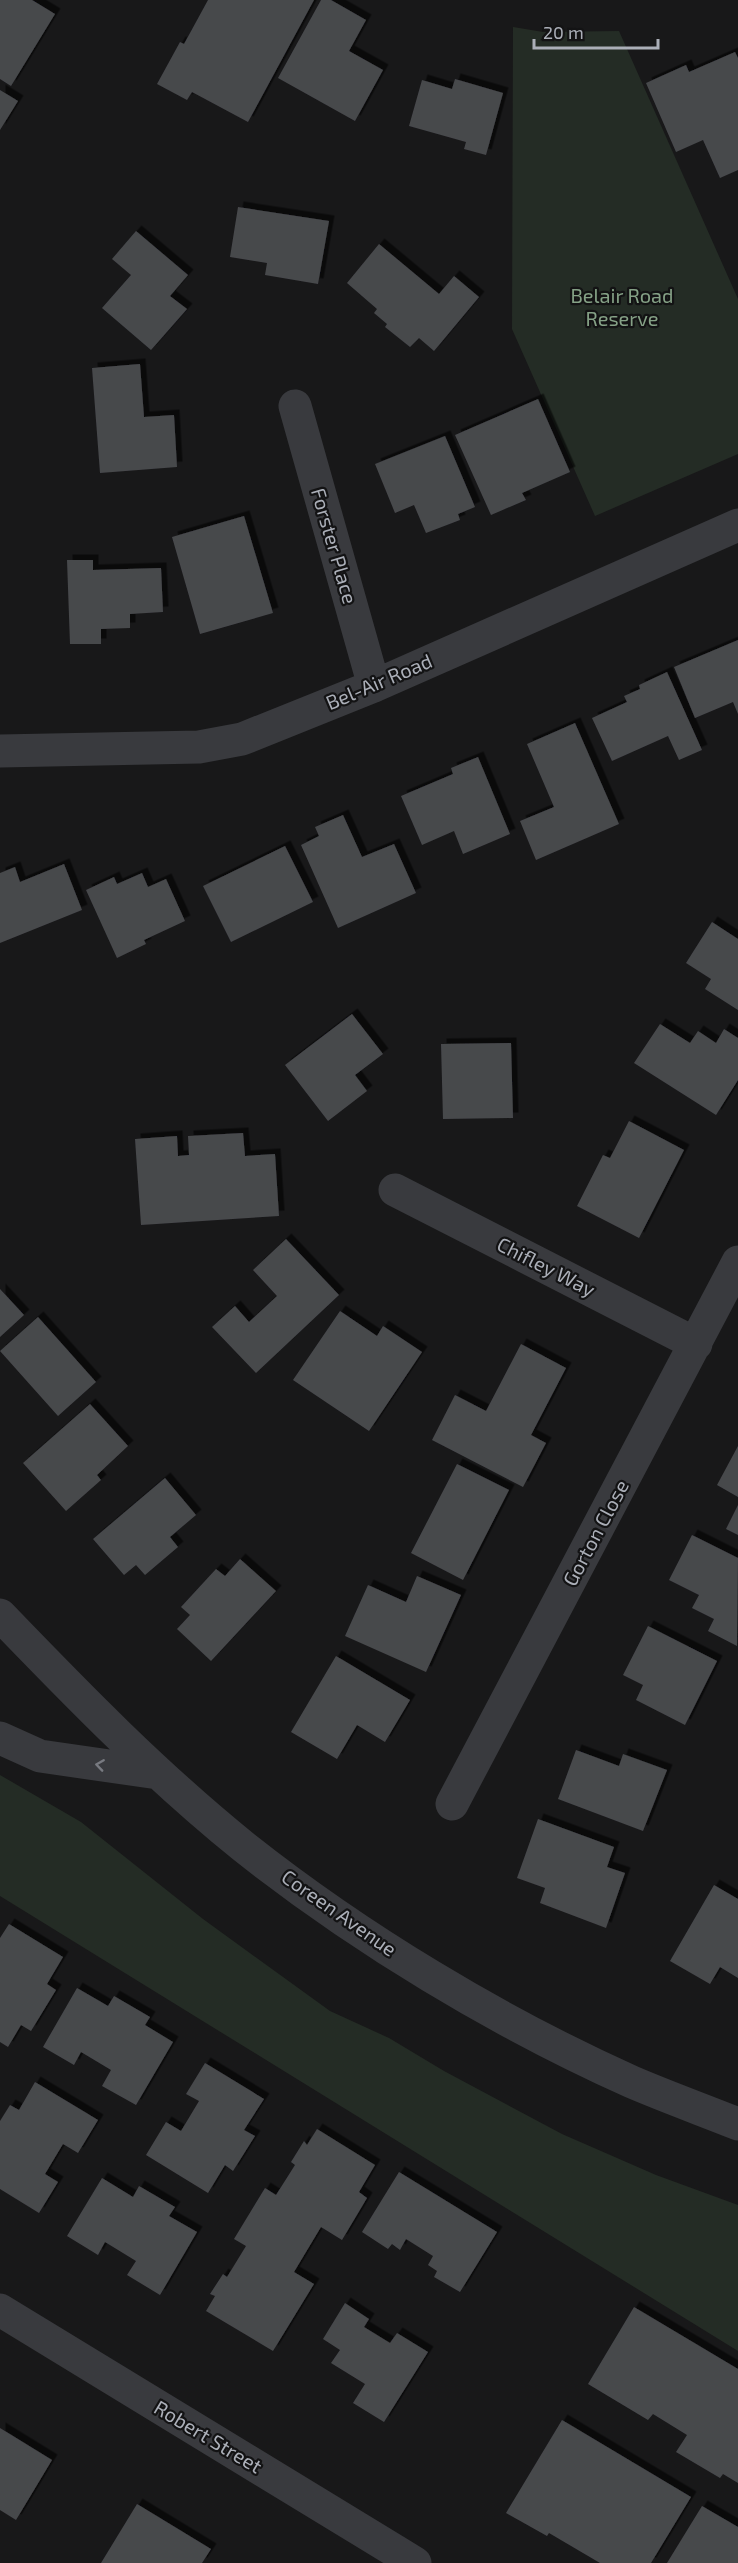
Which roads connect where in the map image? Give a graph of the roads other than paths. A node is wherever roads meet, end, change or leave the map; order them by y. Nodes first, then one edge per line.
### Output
1 (295, 406) dead end
2 (738, 525) edge
3 (374, 686) junction
4 (0, 751) edge
5 (395, 1190) dead end
6 (738, 1262) edge
7 (696, 1344) junction
8 (0, 1615) edge
9 (0, 1738) edge
10 (158, 1773) junction
11 (452, 1804) dead end
12 (738, 2124) edge
13 (0, 2310) edge
14 (415, 2563) edge

1 - 3 street, Forster Place
2 - 3 street, Bel-Air Road
3 - 4 street, Bel-Air Road
5 - 7 street, Chifley Way
6 - 7 street, Gorton Close
7 - 11 street, Gorton Close
8 - 10 street, Coreen Avenue
10 -> 9 street
10 - 12 street, Coreen Avenue
13 - 14 street, Robert Street

